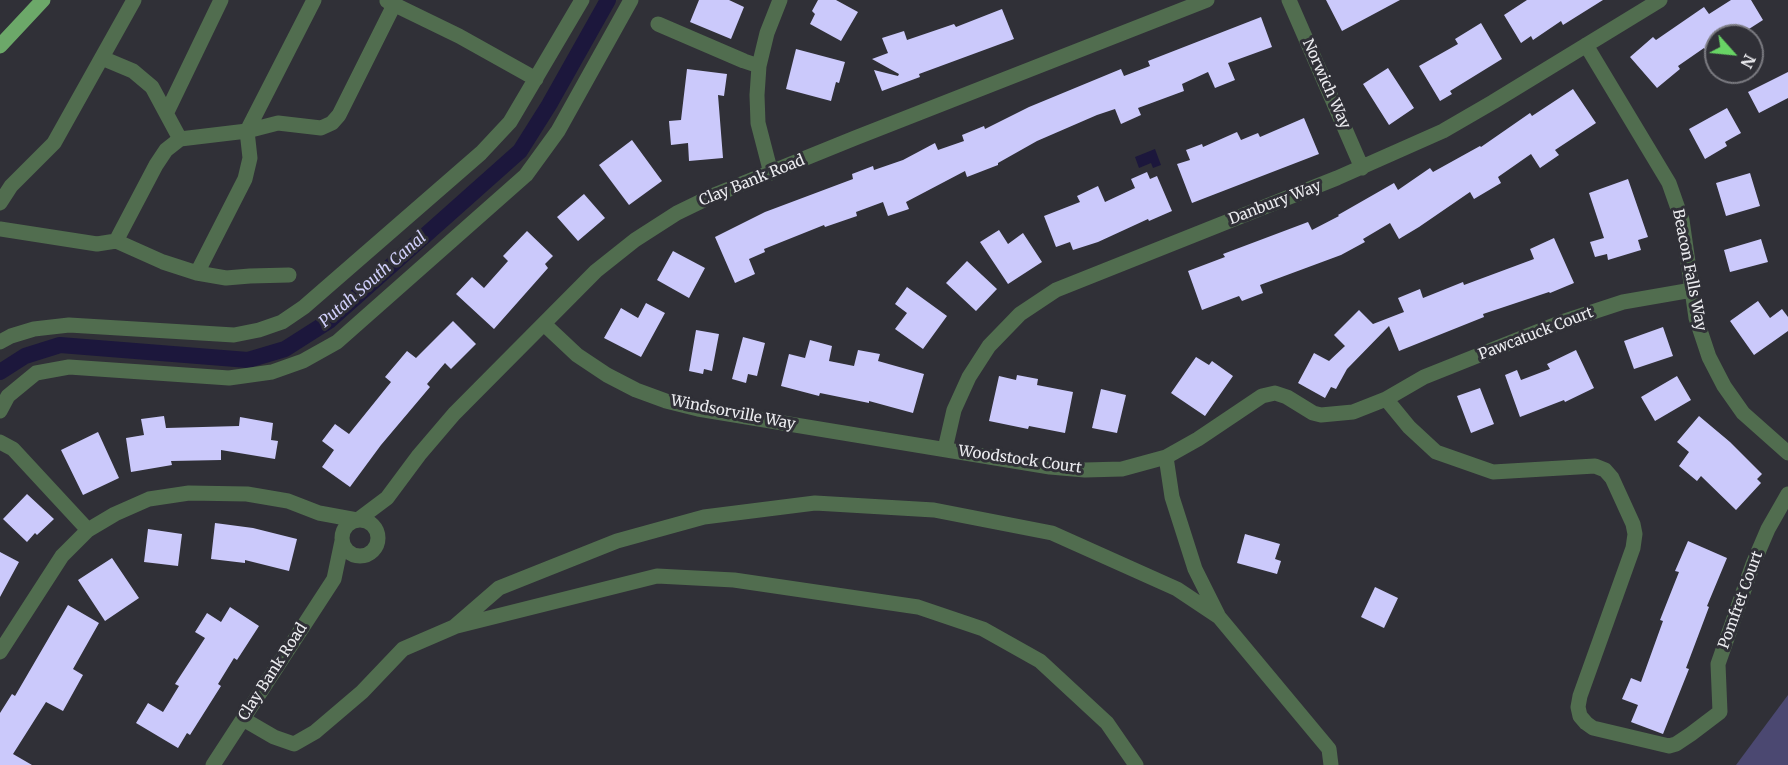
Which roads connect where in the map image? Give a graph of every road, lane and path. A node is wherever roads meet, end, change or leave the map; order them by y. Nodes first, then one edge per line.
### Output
1 (43, 0) edge
2 (135, 0) edge
3 (220, 0) edge
4 (314, 0) edge
5 (582, 0) edge
6 (631, 0) edge
7 (780, 0) edge
8 (1207, 0) edge
9 (1289, 0) edge
10 (1660, 0) edge
11 (390, 2) edge
12 (658, 24) dead end
13 (1586, 45) junction
14 (0, 46) edge
15 (102, 58) junction
16 (759, 66) junction
17 (536, 80) junction
18 (167, 112) junction
19 (247, 131) junction
20 (180, 139) junction
21 (1362, 168) junction
22 (771, 172) junction
23 (0, 204) edge
24 (0, 229) edge
25 (116, 242) junction
26 (197, 273) junction
27 (289, 275) dead end
28 (1692, 290) junction
29 (544, 324) junction
30 (0, 342) edge
31 (1386, 399) junction
32 (0, 411) edge
33 (0, 442) edge
34 (945, 449) junction
35 (1788, 453) edge
36 (1166, 457) junction
37 (1788, 494) edge
38 (387, 498) junction
39 (319, 513) junction
40 (358, 520) junction
41 (88, 530) junction
42 (378, 534) junction
43 (342, 541) junction
44 (366, 556) junction
45 (333, 579) junction
46 (1219, 617) junction
47 (454, 627) junction
48 (0, 652) edge
49 (243, 719) junction
50 (213, 765) edge
51 (1136, 765) edge
52 (1331, 765) edge

1 - 14 main road
2 - 15 street
3 - 18 street
4 - 19 street
5 - 17 street
6 - 32 street
7 - 16 street
8 - 22 street, Clay Bank Road
9 - 21 street, Norwich Way
10 - 13 street, Danbury Way
11 - 17 street
11 - 19 street
12 - 16 street
13 - 21 street, Danbury Way
13 - 28 street, Beacon Falls Way
15 - 18 street
15 - 23 street
16 - 22 street
17 - 30 street
18 - 20 street
19 - 20 street
19 - 26 street
20 - 25 street
21 - 34 street, Danbury Way
22 - 29 street, Clay Bank Road
24 - 25 street
25 - 26 street
26 - 27 street
28 - 31 street, Pawcatuck Court
28 - 35 street, Beacon Falls Way
29 - 34 street, Windsorville Way
29 - 38 street, Clay Bank Road
31 - 36 street, Pawcatuck Court
31 - 37 street, Pomfret Court
33 - 41 street
34 - 36 street, Woodstock Court
36 - 46 street
38 - 40 street, Clay Bank Road
38 - 42 street, Clay Bank Road
39 - 40 street
39 - 41 street
39 - 43 street
40 - 42 street
40 - 43 street, Clay Bank Road
41 - 48 street
42 - 44 street, Clay Bank Road
43 - 44 street
43 - 45 street, Clay Bank Road
44 - 45 street, Clay Bank Road
45 - 49 street, Clay Bank Road
46 - 47 street
46 - 52 street
47 - 49 street
47 - 51 street
49 - 50 street, Clay Bank Road

